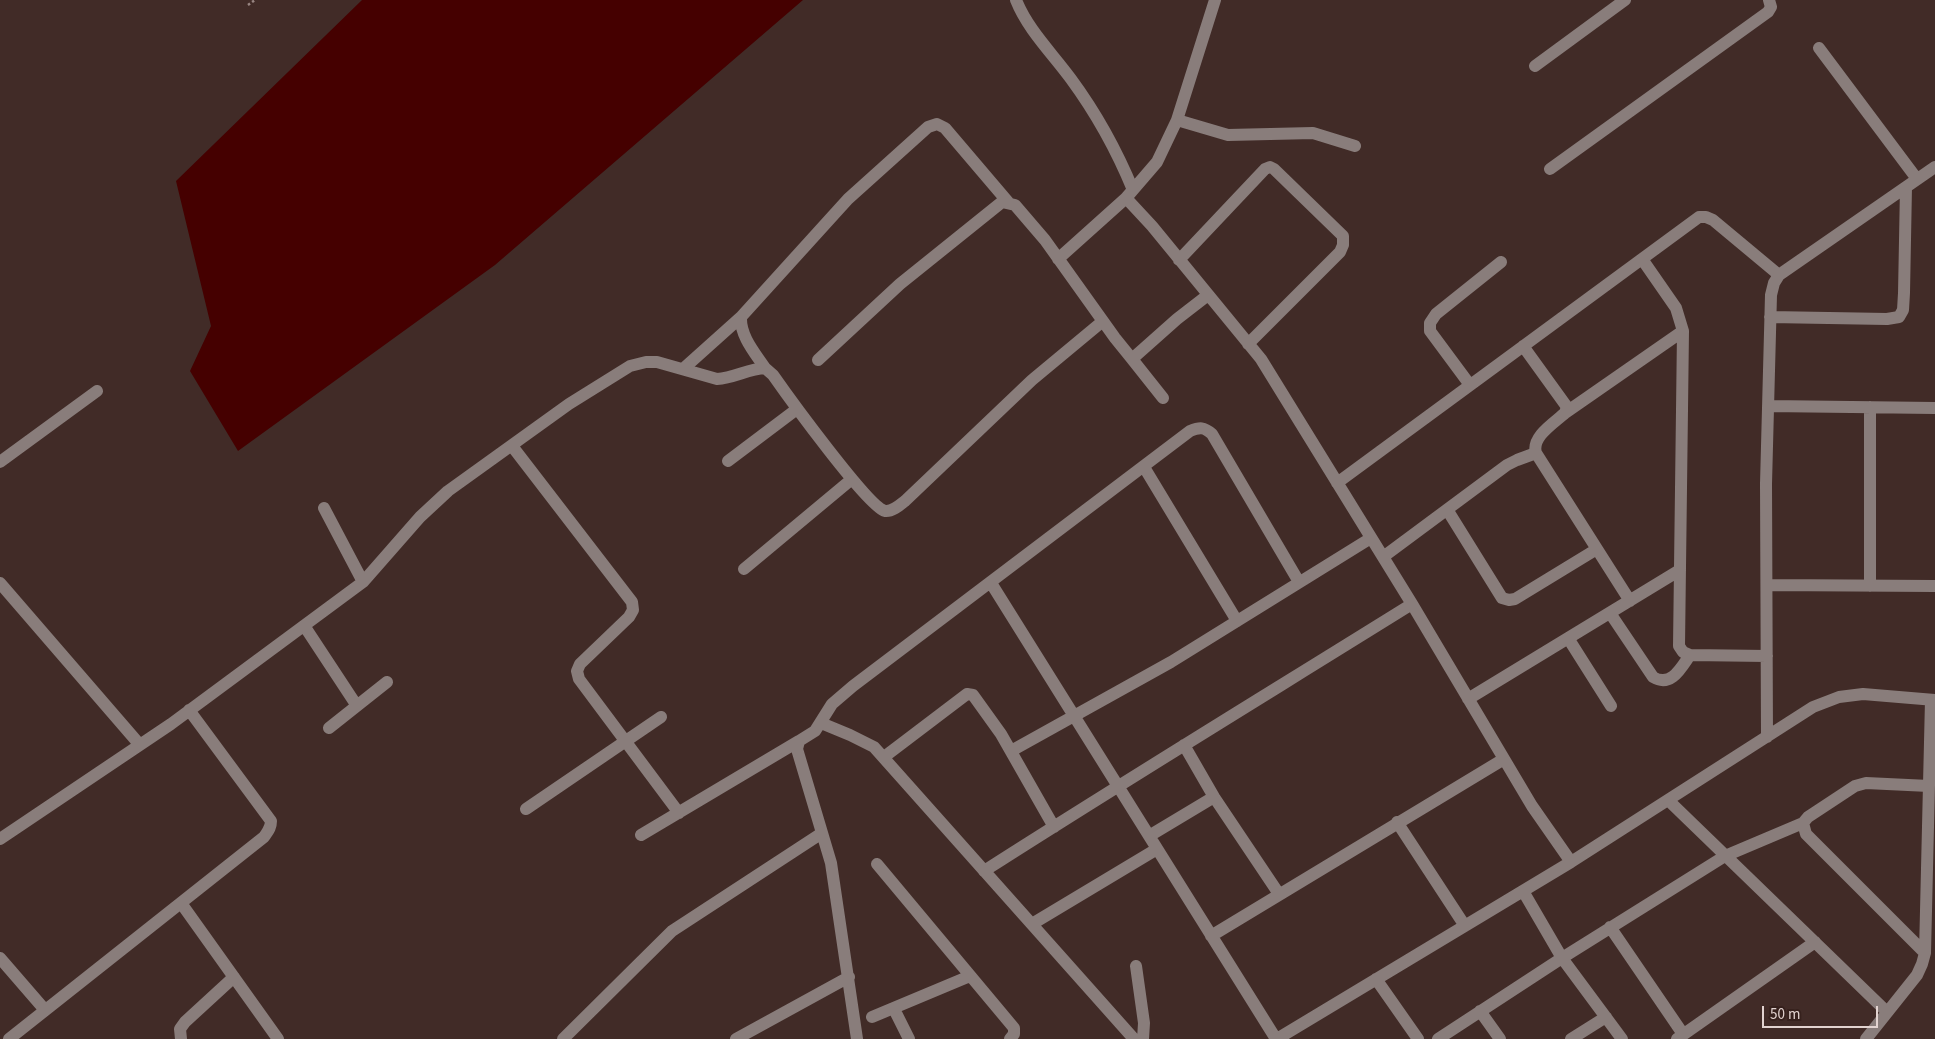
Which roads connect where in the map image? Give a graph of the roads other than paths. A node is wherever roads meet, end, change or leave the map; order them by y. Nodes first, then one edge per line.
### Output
1 (1016, 0) edge
2 (1215, 0) edge
3 (1625, 0) edge
4 (1771, 1) edge
5 (1819, 48) dead end
6 (1535, 66) dead end
7 (1177, 120) junction
8 (1355, 146) dead end
9 (1935, 168) edge
10 (1550, 169) dead end
11 (1912, 183) junction
12 (1129, 194) junction
13 (1008, 202) junction
14 (1058, 259) junction
15 (1642, 259) junction
16 (1179, 260) junction
17 (1501, 262) dead end
18 (1779, 275) junction
19 (1208, 295) junction
20 (1770, 316) junction
21 (741, 317) junction
22 (1102, 321) junction
23 (1683, 331) junction
24 (1248, 344) junction
25 (1523, 346) junction
26 (1132, 359) junction
27 (818, 360) dead end
28 (765, 368) junction
29 (683, 369) junction
30 (1470, 386) junction
31 (97, 391) dead end
32 (1163, 398) dead end
33 (1768, 406) junction
34 (1870, 407) junction
35 (1935, 408) edge
36 (797, 409) junction
37 (1565, 413) junction
38 (512, 446) junction
39 (1536, 453) junction
40 (728, 461) dead end
41 (0, 462) edge
42 (1144, 467) junction
43 (852, 479) junction
44 (1337, 483) junction
45 (324, 508) dead end
46 (1448, 511) junction
47 (1371, 538) junction
48 (1597, 549) junction
49 (1383, 557) junction
50 (744, 569) dead end
51 (1680, 570) junction
52 (363, 582) junction
53 (1299, 582) junction
54 (0, 583) edge
55 (991, 583) junction
56 (1766, 585) junction
57 (1870, 586) junction
58 (1935, 586) edge
59 (1630, 601) junction
60 (1412, 604) junction
61 (1610, 613) junction
62 (1237, 621) junction
63 (305, 627) junction
64 (1568, 638) junction
65 (1690, 655) junction
66 (1767, 656) junction
67 (387, 682) dead end
68 (1468, 699) junction
69 (1933, 700) edge
70 (357, 706) junction
71 (1611, 706) dead end
72 (189, 710) junction
73 (1075, 716) junction
74 (661, 717) dead end
75 (818, 727) junction
76 (330, 728) dead end
77 (1767, 737) junction
78 (801, 740) junction
79 (626, 741) junction
80 (140, 745) junction
81 (1184, 746) junction
82 (1011, 751) junction
83 (884, 757) junction
84 (1504, 759) junction
85 (1118, 785) junction
86 (1929, 786) junction
87 (1214, 797) junction
88 (1668, 800) junction
89 (526, 809) dead end
90 (679, 813) junction
91 (1397, 822) junction
92 (1803, 824) junction
93 (1054, 826) junction
94 (822, 833) junction
95 (641, 835) dead end
96 (1149, 836) junction
97 (0, 839) edge
98 (1157, 849) junction
99 (1725, 856) junction
100 (1571, 862) junction
101 (878, 864) dead end
102 (984, 871) junction
103 (1523, 891) junction
104 (1279, 894) junction
105 (181, 903) junction
106 (1032, 924) junction
107 (1465, 926) junction
108 (1610, 927) junction
109 (1211, 936) junction
110 (1814, 942) junction
111 (1924, 953) junction
112 (0, 958) edge
113 (1562, 958) junction
114 (1136, 966) dead end
115 (970, 976) junction
116 (234, 977) junction
117 (849, 977) junction
118 (1376, 980) junction
119 (894, 1009) junction
120 (45, 1010) junction
121 (1480, 1011) junction
122 (1887, 1012) junction
123 (872, 1017) dead end
124 (1606, 1017) junction
125 (1680, 1037) edge
126 (9, 1039) edge
127 (180, 1039) edge
128 (278, 1039) edge
129 (563, 1039) edge
130 (736, 1039) edge
131 (857, 1039) edge
132 (909, 1039) edge
133 (1010, 1039) edge
134 (1134, 1039) edge
135 (1143, 1039) edge
136 (1276, 1039) edge
137 (1418, 1039) edge
138 (1438, 1039) edge
139 (1500, 1039) edge
140 (1571, 1039) edge
141 (1622, 1039) edge
142 (1866, 1039) edge

1 - 12 street
2 - 7 street
3 - 6 street
4 - 10 street
5 - 11 street
7 - 8 street
7 - 12 street
9 - 11 street
11 - 18 street
11 - 20 street
12 - 14 street
12 - 16 street
13 - 14 street
13 - 21 street
13 - 27 street
14 - 22 street
15 - 18 street
15 - 23 street
15 - 25 street
16 - 19 street
16 - 24 street
17 - 30 street
18 - 20 street
19 - 24 street
19 - 26 street
20 - 33 street
21 - 28 street
21 - 29 street
22 - 26 street
22 - 43 street
23 - 37 street
23 - 51 street
24 - 44 street
25 - 30 street
25 - 37 street
26 - 32 street
28 - 29 street
28 - 36 street
29 - 38 street
30 - 44 street
31 - 41 street
33 - 34 street
33 - 56 street
34 - 35 street
34 - 57 street
36 - 40 street
36 - 43 street
37 - 39 street
38 - 52 street
38 - 79 street
39 - 46 street
39 - 48 street
42 - 53 street
42 - 55 street
42 - 62 street
43 - 50 street
44 - 47 street
45 - 52 street
46 - 48 street
46 - 49 street
47 - 49 street
47 - 53 street
48 - 59 street
49 - 60 street
51 - 59 street
51 - 65 street
52 - 63 street
53 - 62 street
54 - 80 street
55 - 73 street
55 - 75 street
56 - 57 street
56 - 66 street
57 - 58 street
59 - 61 street
60 - 68 street
60 - 81 street
61 - 64 street
61 - 65 street
62 - 73 street
63 - 70 street
63 - 72 street
64 - 68 street
64 - 71 street
65 - 66 street
66 - 77 street
67 - 70 street
68 - 84 street
69 - 77 street
69 - 86 street
70 - 76 street
72 - 80 street
72 - 105 street
73 - 82 street
73 - 85 street
74 - 79 street
75 - 78 street
75 - 83 street
77 - 88 street
78 - 90 street
78 - 94 street
79 - 89 street
79 - 90 street
80 - 97 street
81 - 85 street
81 - 87 street
82 - 83 street
82 - 93 street
83 - 102 street
84 - 91 street
84 - 100 street
85 - 93 street
85 - 96 street
86 - 92 street
86 - 111 street
87 - 96 street
87 - 104 street
88 - 99 street
88 - 100 street
90 - 95 street
91 - 104 street
91 - 107 street
92 - 99 street
92 - 111 street
93 - 102 street
94 - 117 street
94 - 129 street
96 - 98 street
98 - 106 street
98 - 109 street
99 - 108 street
99 - 110 street
100 - 103 street
101 - 115 street
102 - 106 street
103 - 107 street
103 - 113 street
104 - 109 street
105 - 116 street
105 - 120 street
106 - 134 street
107 - 118 street
108 - 113 street
108 - 125 street
109 - 136 street
110 - 122 street
110 - 125 street
111 - 122 street
112 - 120 street
113 - 121 street
113 - 124 street
114 - 135 street
115 - 119 street
115 - 133 street
116 - 127 street
116 - 128 street
117 - 130 street
117 - 131 street
118 - 136 street
118 - 137 street
119 - 123 street
119 - 132 street
120 - 126 street
121 - 138 street
121 - 139 street
122 - 142 street
124 - 140 street
124 - 141 street

